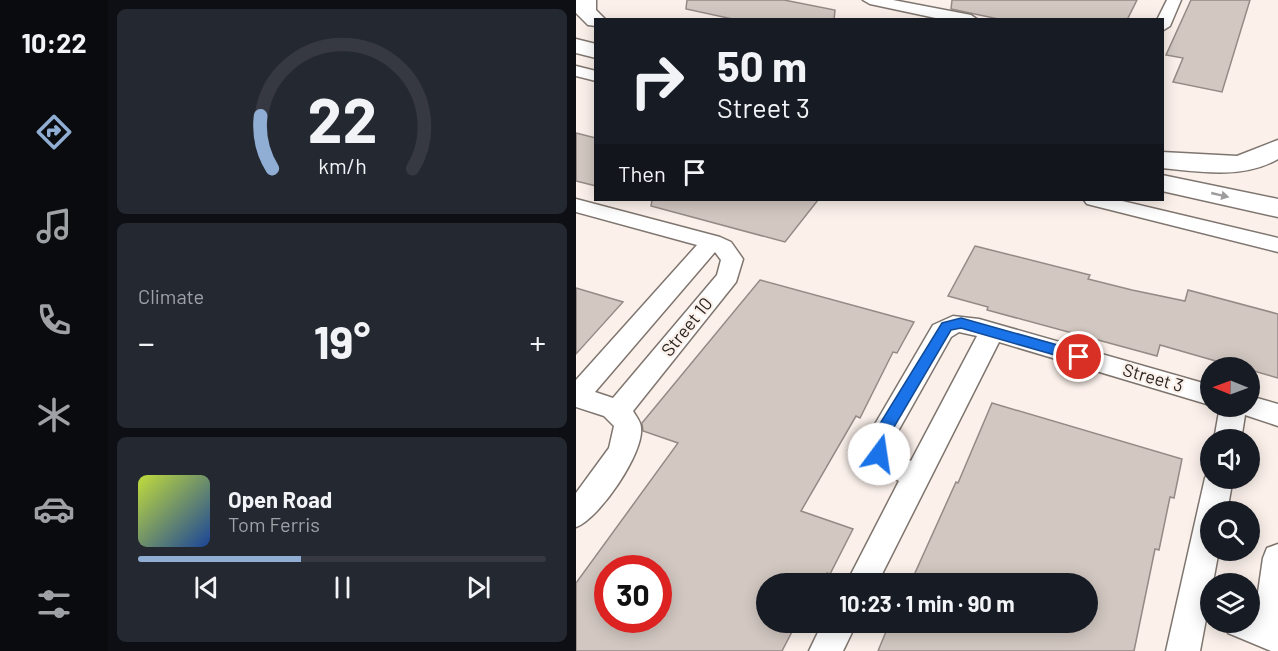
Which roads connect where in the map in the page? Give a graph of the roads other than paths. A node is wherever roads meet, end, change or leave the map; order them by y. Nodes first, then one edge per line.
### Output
1 (586, 0) edge
2 (973, 0) edge
3 (1174, 0) edge
4 (881, 1) edge
5 (594, 18) edge
6 (964, 18) edge
7 (1164, 22) edge
8 (576, 28) edge
9 (594, 32) edge
10 (576, 46) edge
11 (594, 50) edge
12 (576, 71) edge
13 (594, 76) edge
14 (1278, 148) edge
15 (1164, 161) edge
16 (1164, 161) edge
17 (1164, 183) edge
18 (1278, 187) edge
19 (1098, 201) edge
20 (576, 205) edge
21 (1278, 208) edge
22 (712, 242) junction
23 (1278, 245) edge
24 (992, 331) junction
25 (1200, 392) edge
26 (576, 397) edge
27 (1260, 410) edge
28 (618, 411) junction
29 (1278, 415) edge
30 (917, 477) junction
31 (576, 514) edge
32 (1278, 558) edge
33 (867, 573) edge
34 (1200, 614) edge
35 (1262, 631) edge
36 (835, 633) edge
37 (826, 651) edge
38 (1183, 651) edge

1 - 5 main road
2 - 6 street
3 - 7 street
4 - 6 street
8 - 9 main road
10 - 11 main road
12 - 13 street
14 - 15 main road
16 - 18 main road
17 -> 21 main road
19 - 23 street
20 - 22 street
22 - 26 street, Street 10
22 - 28 street, Street 10
24 - 25 street, Street 3
24 - 30 street
24 - 30 street, Street 3
26 - 28 street, Street 10
27 - 29 street
28 - 31 street
30 - 33 street
32 - 35 street
34 - 38 street
36 - 37 street

